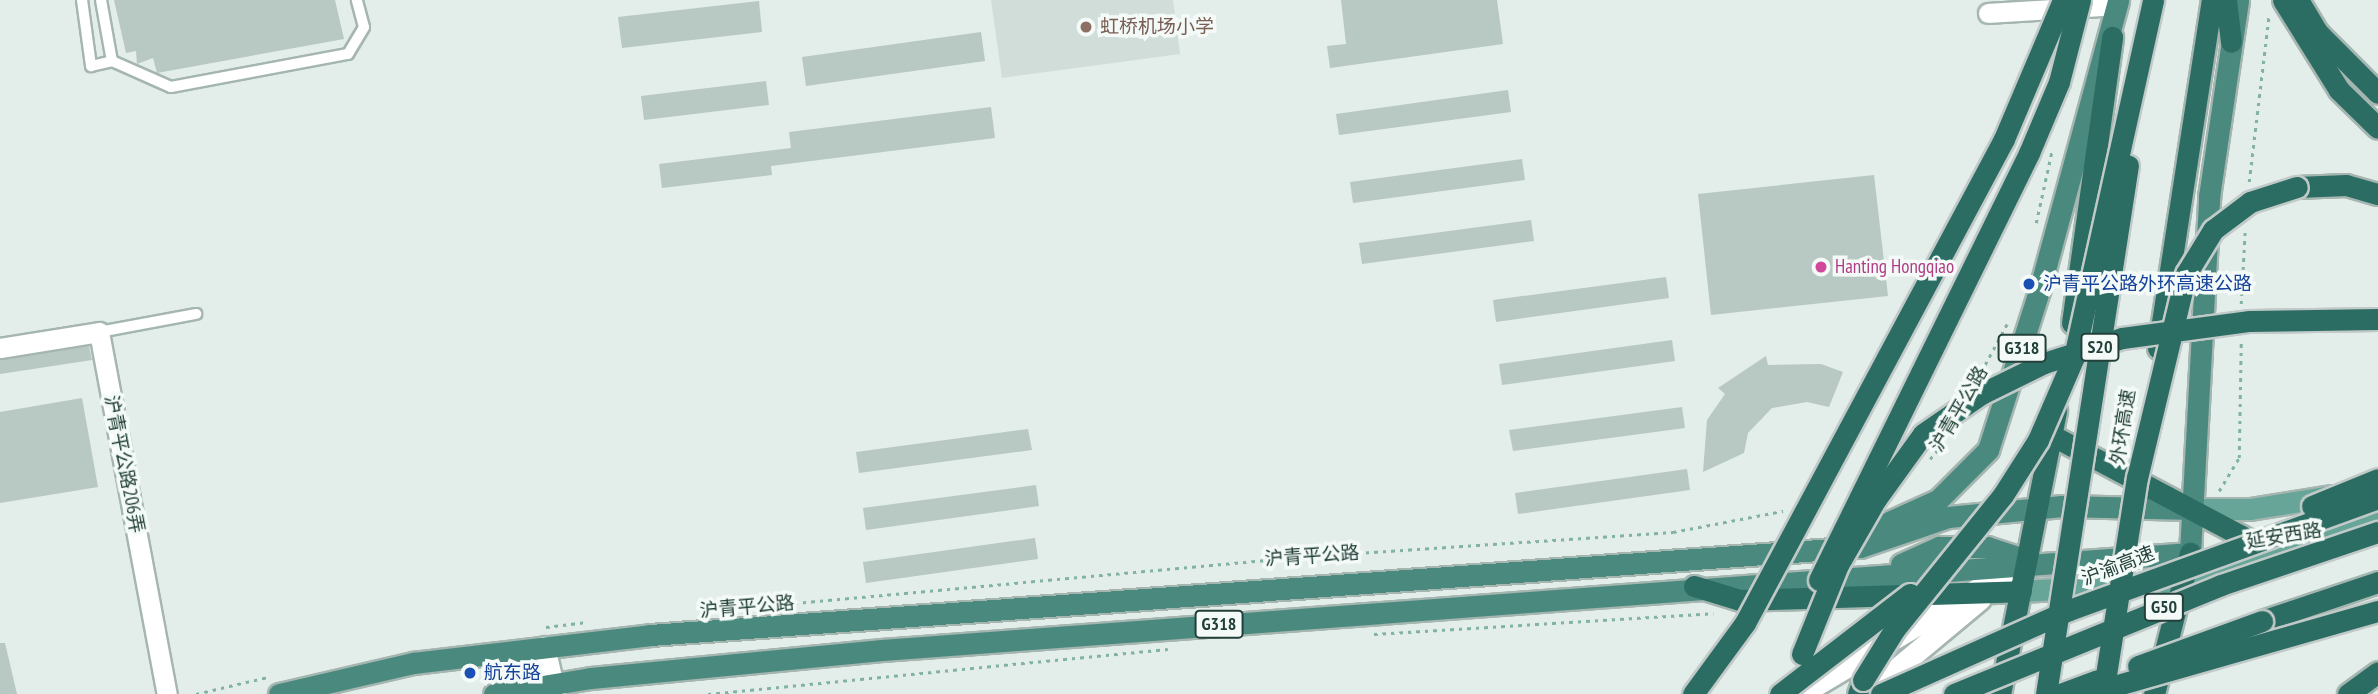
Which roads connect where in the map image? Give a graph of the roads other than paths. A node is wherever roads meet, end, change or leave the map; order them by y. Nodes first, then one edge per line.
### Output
1 (82, 0) edge
2 (101, 0) edge
3 (357, 0) edge
4 (2063, 0) edge
5 (2080, 0) edge
6 (2153, 0) edge
7 (2212, 0) edge
8 (2226, 0) edge
9 (2238, 0) edge
10 (2283, 0) edge
11 (2298, 0) edge
12 (2117, 2) edge
13 (1988, 13) dead end
14 (2112, 37) junction
15 (2231, 42) junction
16 (111, 61) junction
17 (2378, 93) edge
18 (2378, 128) edge
19 (2378, 194) edge
20 (197, 314) dead end
21 (2378, 319) edge
22 (99, 332) junction
23 (0, 348) edge
24 (2051, 435) junction
25 (2137, 478) junction
26 (2378, 479) edge
27 (2378, 488) edge
28 (2378, 498) edge
29 (2036, 509) junction
30 (2200, 509) junction
31 (2378, 521) edge
32 (2354, 525) junction
33 (2378, 532) edge
34 (2251, 541) junction
35 (1805, 551) junction
36 (1957, 553) junction
37 (2190, 553) junction
38 (2026, 560) junction
39 (2183, 582) junction
40 (2378, 582) edge
41 (1694, 586) junction
42 (2021, 591) junction
43 (1981, 592) junction
44 (2068, 610) junction
45 (2378, 611) edge
46 (541, 637) junction
47 (1802, 654) junction
48 (2378, 672) edge
49 (279, 684) edge
50 (554, 689) edge
51 (167, 694) edge
52 (494, 694) edge
53 (1693, 694) edge
54 (1780, 694) edge
55 (1799, 694) edge
56 (1858, 694) edge
57 (1866, 694) edge
58 (1881, 694) edge
59 (1954, 694) edge
60 (2000, 694) edge
61 (2046, 694) edge
62 (2060, 694) edge
63 (2086, 694) edge
64 (2103, 694) edge
65 (2154, 694) edge
66 (2348, 694) edge

1 - 16 lane
2 - 16 lane
3 - 16 lane
4 - 53 highway, bridge
5 - 47 highway, bridge
6 - 36 highway, bridge
6 - 61 highway, 外环高速 / S20, bridge
7 - 25 highway, 外环高速, bridge
8 - 15 highway
9 - 15 highway
10 - 18 highway
11 - 17 highway
12 - 13 street
12 - 14 highway, 沪青平公路
14 - 24 highway
14 - 35 highway, 沪青平公路 / G318
15 - 30 highway
19 - 25 highway, bridge
20 - 22 lane
21 - 47 highway, bridge
22 - 23 street
22 - 51 street, 沪青平公路206弄
24 - 29 highway
24 - 30 highway
25 - 64 highway, 外环高速, bridge
26 - 44 highway, bridge
27 - 30 main road, 延安西路
28 - 44 highway, 沪渝高速 / G50, bridge
29 - 30 highway, 沪青平公路 / G318
29 - 35 highway, 沪青平公路 / G318
29 - 38 highway
30 - 34 highway
30 - 37 highway
31 - 32 main road, 延安西路
32 - 34 main road, 延安西路
32 - 39 main road
33 - 59 highway, G50, bridge
34 - 37 main road, 延安西路
35 - 46 highway, 沪青平公路 / G318
36 - 54 highway, bridge
36 - 56 highway, bridge
37 - 38 highway, G318
37 - 39 highway
38 - 41 highway, G318
38 - 42 highway
38 - 43 street
39 - 42 main road
39 - 65 highway
40 - 62 highway, bridge
41 - 43 highway
41 - 50 highway, G318
42 - 43 highway
42 - 60 highway
43 - 55 street
43 - 57 street
44 - 58 highway, 沪渝高速 / G50, bridge
45 - 63 highway, bridge
46 - 49 highway, 沪青平公路 / G318
46 - 50 street
47 - 55 highway, bridge
48 - 66 highway
50 - 52 highway, G318

